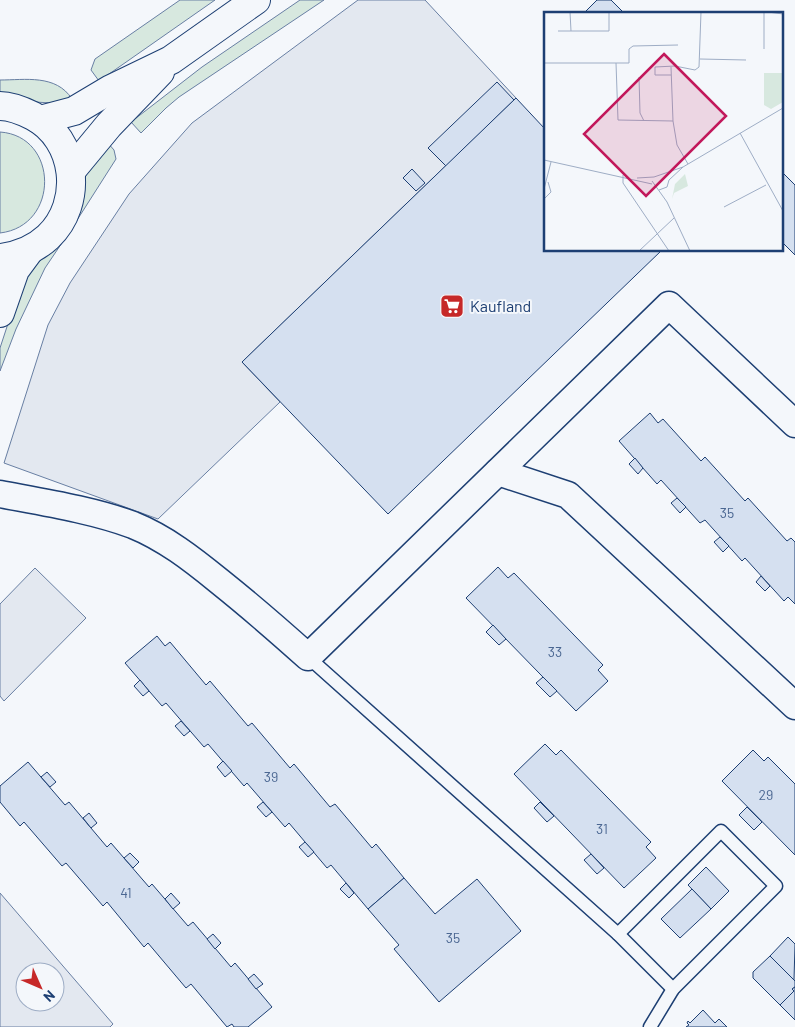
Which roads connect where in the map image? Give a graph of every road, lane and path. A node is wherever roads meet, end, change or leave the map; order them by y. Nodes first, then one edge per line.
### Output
1 (256, 0) edge
2 (172, 60) junction
3 (0, 106) edge
4 (40, 120) junction
5 (71, 171) junction
6 (29, 251) junction
7 (0, 258) edge
8 (0, 313) edge
9 (795, 424) edge
10 (498, 472) junction
11 (0, 494) edge
12 (308, 657) junction
13 (795, 706) edge
14 (618, 934) junction
15 (673, 989) junction
16 (650, 1027) edge

1 - 2 street
2 - 4 street
2 - 5 street
3 - 4 street
4 - 5 street
5 - 6 street
6 - 7 street
6 - 8 street
9 - 10 street
10 - 12 street
10 - 13 street
11 - 12 street
12 - 14 lane
14 - 15 lane
14 - 15 lane
15 - 16 lane

